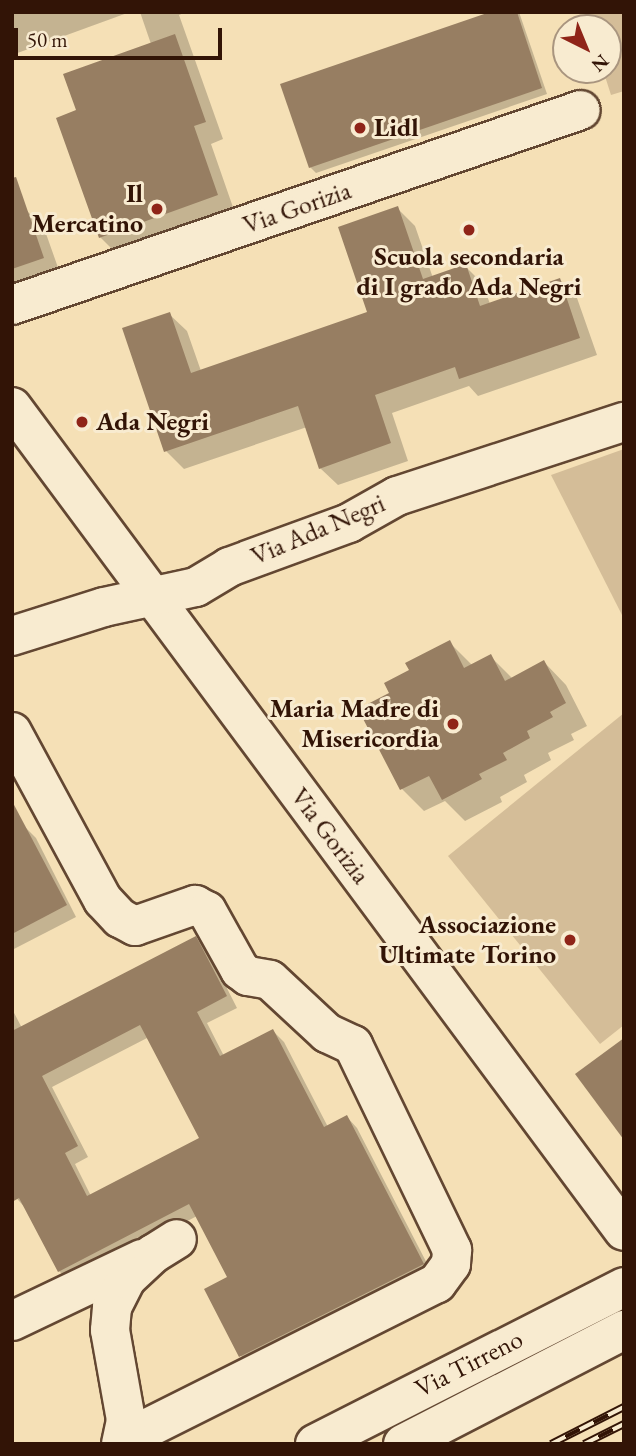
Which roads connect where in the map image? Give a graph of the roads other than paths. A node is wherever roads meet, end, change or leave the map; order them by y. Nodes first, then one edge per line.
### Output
1 (581, 110) dead end
2 (12, 304) edge
3 (12, 407) edge
4 (624, 422) edge
5 (153, 596) junction
6 (12, 636) edge
7 (12, 732) edge
8 (624, 1231) edge
9 (624, 1286) edge
10 (12, 1321) edge
11 (624, 1331) edge
12 (122, 1442) edge
13 (315, 1444) edge
14 (403, 1444) edge

1 - 2 street, Via Gorizia
3 - 5 street, Via Gorizia
4 - 5 street, Via Ada Negri
5 - 6 street, Via Ada Negri
5 - 8 street, Via Gorizia
7 - 12 street
9 - 13 street, Via Tirreno
10 - 12 street
11 - 14 street, Via Tirreno

